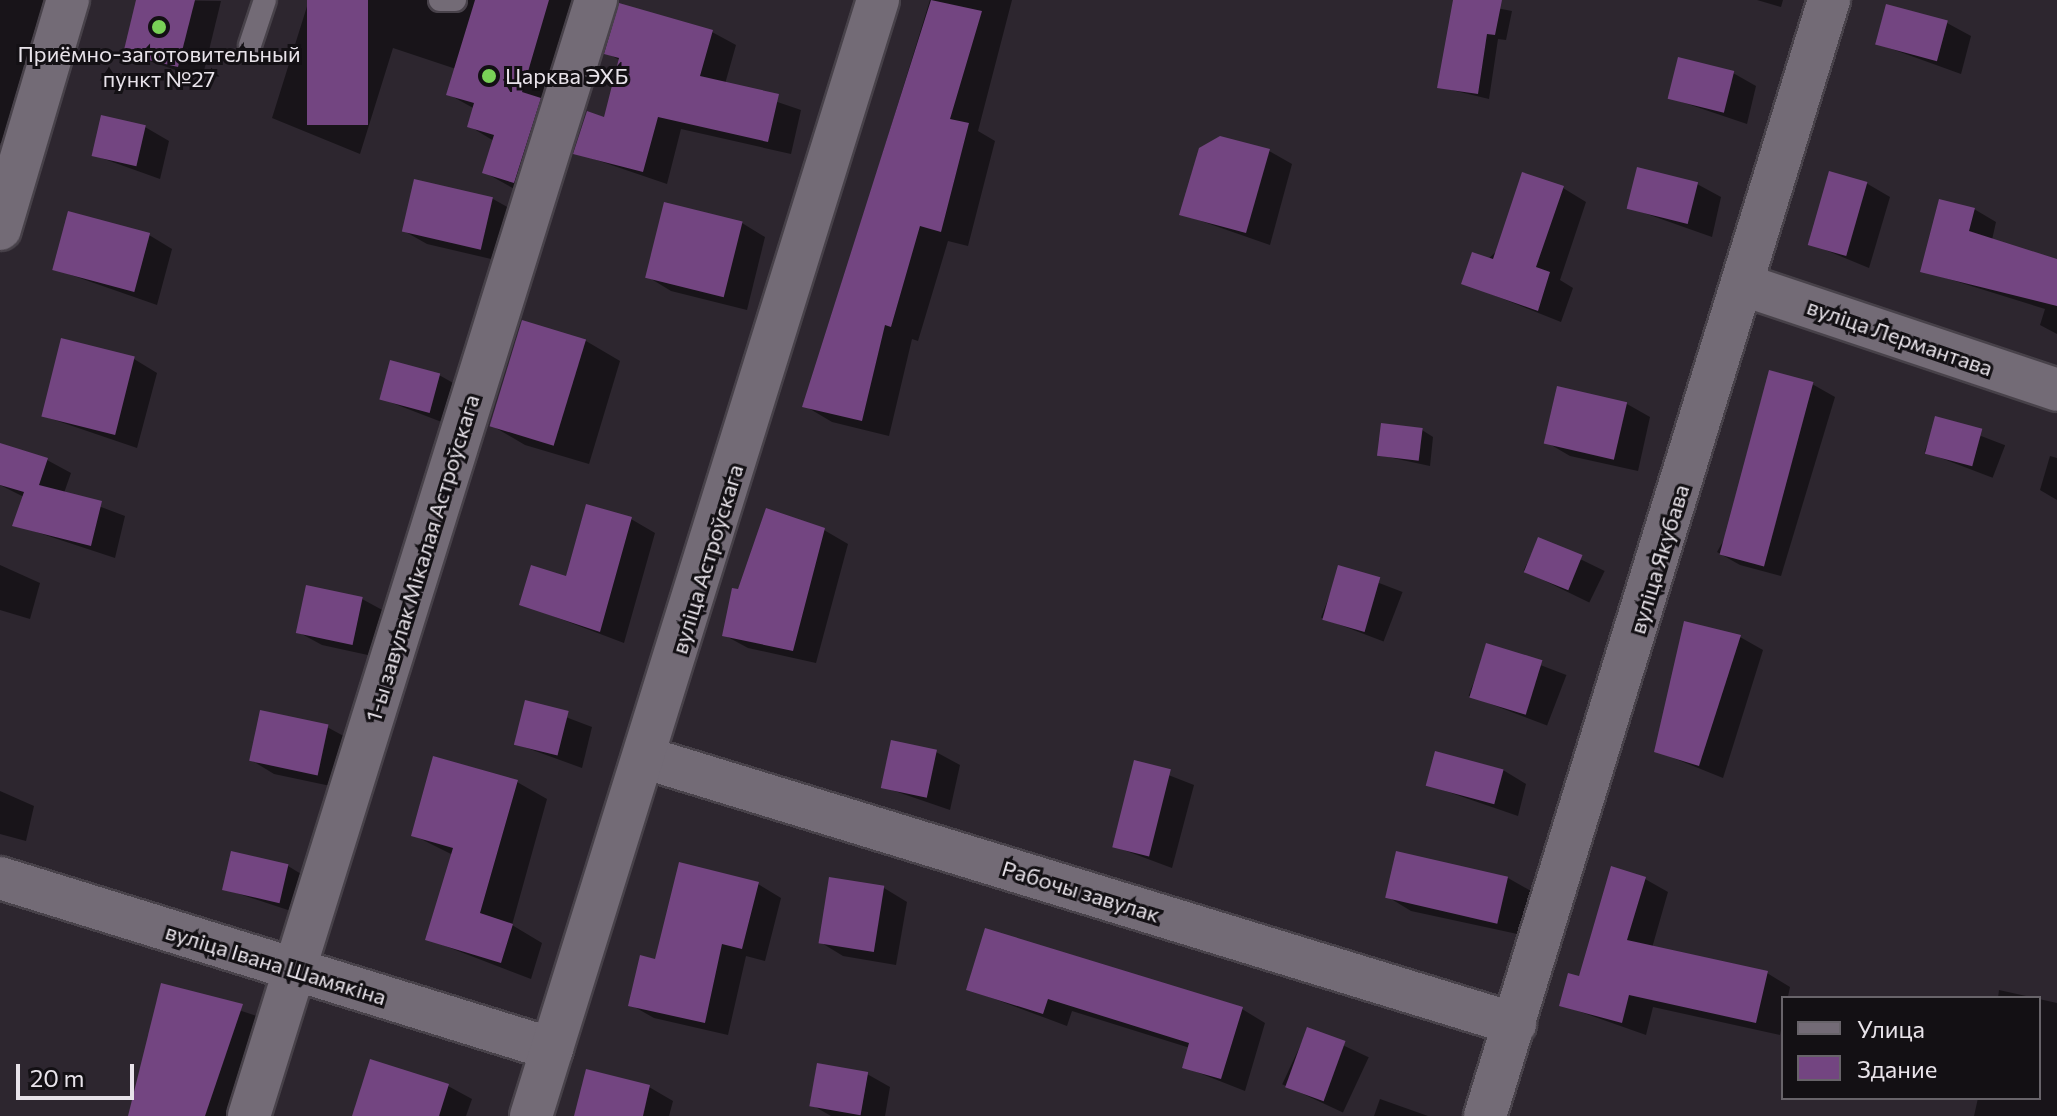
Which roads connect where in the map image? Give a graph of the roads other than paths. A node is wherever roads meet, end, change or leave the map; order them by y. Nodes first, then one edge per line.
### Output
1 (68, 0) edge
2 (265, 0) edge
3 (440, 0) edge
4 (455, 0) edge
5 (596, 0) edge
6 (878, 0) edge
7 (1829, 0) edge
8 (250, 45) dead end
9 (0, 229) edge
10 (1744, 285) junction
11 (2057, 390) edge
12 (646, 758) junction
13 (0, 878) edge
14 (293, 970) junction
15 (1515, 1024) junction
16 (552, 1049) junction
17 (249, 1116) edge
18 (531, 1116) edge
19 (1485, 1116) edge

1 - 9 street
2 - 8 lane
3 - 4 lane
5 - 14 street, 1-ы завулак Мікалая Астроўскага
6 - 12 street, вуліца Астроўскага
7 - 10 street, вуліца Якубава
10 - 11 street, вуліца Лермантава
10 - 15 street, вуліца Якубава
12 - 15 street, Рабочы завулак
12 - 16 street, вуліца Астроўскага
13 - 14 street, вуліца Івана Шамякіна
14 - 16 street, вуліца Івана Шамякіна
14 - 17 street, 1-ы завулак Мікалая Астроўскага
15 - 19 street, вуліца Якубава
16 - 18 street, вуліца Астроўскага

